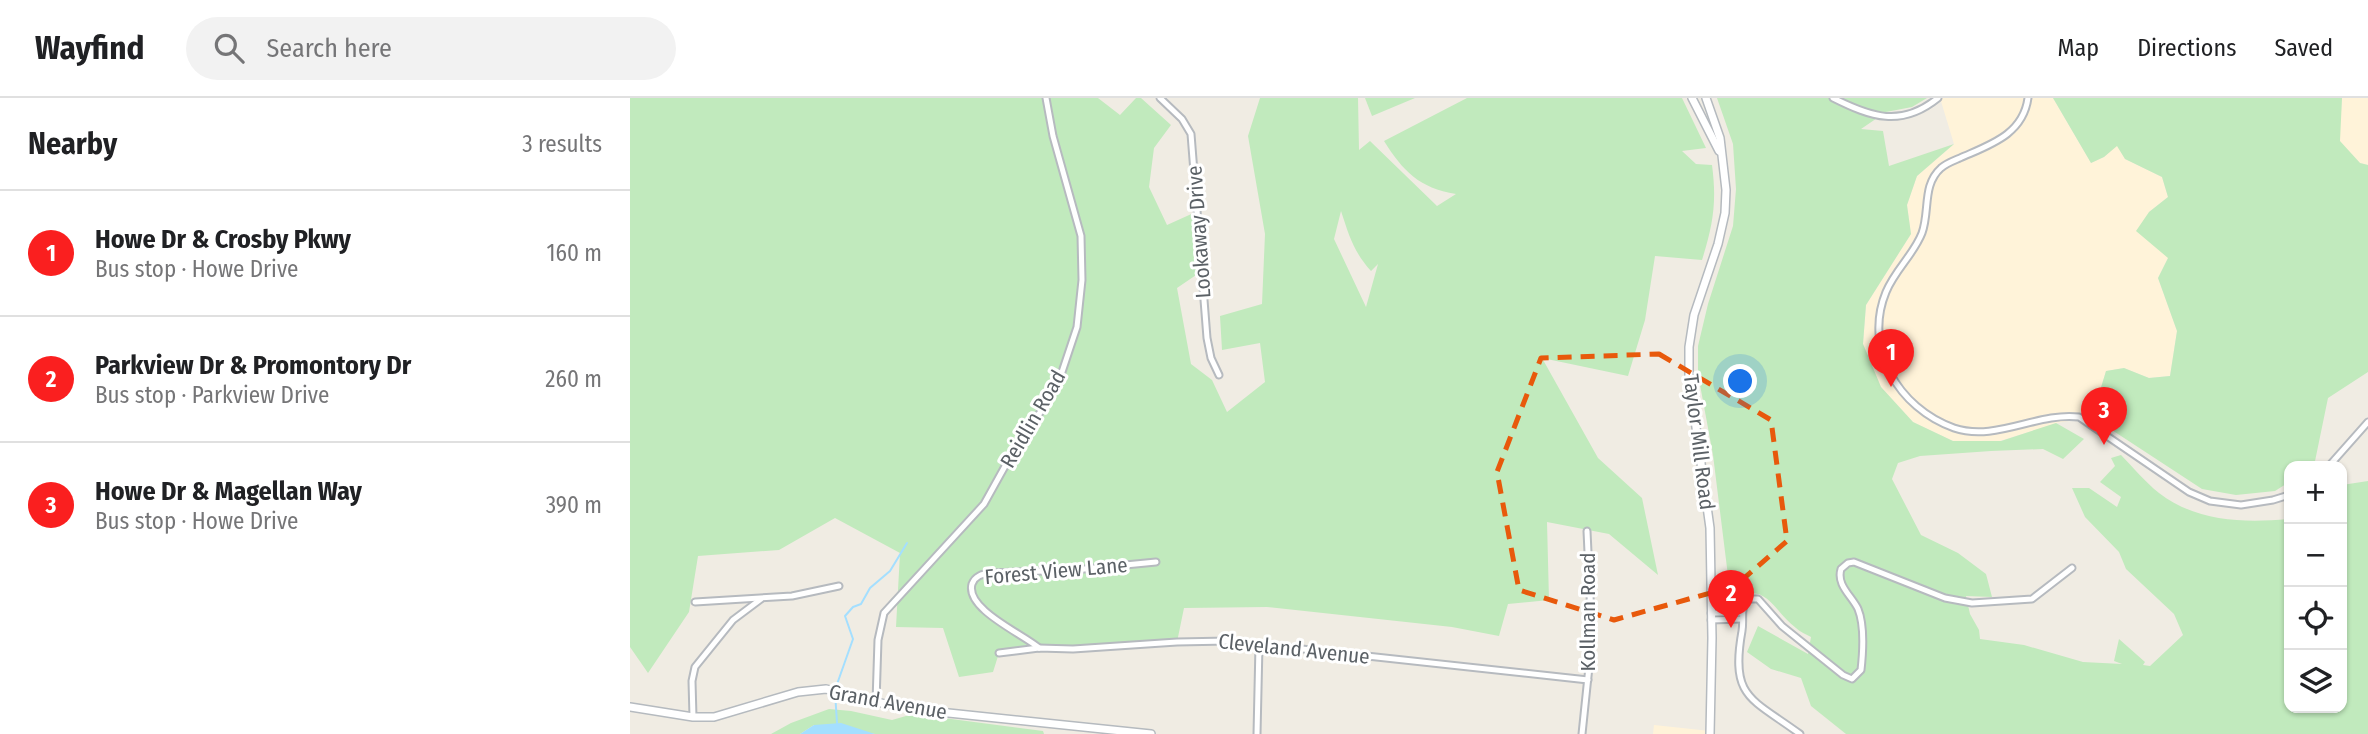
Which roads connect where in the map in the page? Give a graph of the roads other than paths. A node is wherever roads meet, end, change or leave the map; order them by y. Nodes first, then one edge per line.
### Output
1 (1046, 98) edge
2 (1160, 98) edge
3 (1692, 98) edge
4 (1706, 98) edge
5 (1833, 98) edge
6 (1938, 98) edge
7 (2028, 98) edge
8 (1720, 155) junction
9 (1219, 375) dead end
10 (2368, 422) edge
11 (2333, 461) edge
12 (2284, 497) edge
13 (1587, 531) dead end
14 (1156, 562) dead end
15 (2072, 568) dead end
16 (839, 586) dead end
17 (761, 598) junction
18 (695, 602) dead end
19 (1742, 616) junction
20 (1711, 617) junction
21 (1259, 645) junction
22 (1039, 648) junction
23 (999, 653) dead end
24 (1588, 680) junction
25 (876, 702) junction
26 (630, 707) edge
27 (692, 717) junction
28 (1151, 734) edge
29 (1257, 734) edge
30 (1582, 734) edge
31 (1710, 734) edge
32 (1800, 734) edge

1 - 25 street, Reidlin Road
2 - 9 street, Lookaway Drive
3 - 8 main road, Taylor Mill Road
4 - 8 main road, Taylor Mill Road
5 - 6 street
7 - 12 street
8 - 20 main road, Taylor Mill Road
10 - 11 street
13 - 24 street, Kollman Road
14 - 22 street, Forest View Lane
15 - 19 street
16 - 17 street
17 - 18 street
17 - 27 street
19 - 20 street
19 - 32 street
20 - 31 main road, Taylor Mill Road
21 - 22 street, Cleveland Avenue
21 - 24 street, Cleveland Avenue
21 - 29 street
22 - 23 street, Cleveland Avenue
24 - 30 street, Kollman Road
25 - 27 main road, Grand Avenue
25 - 28 main road, Grand Avenue
26 - 27 main road, Grand Avenue

